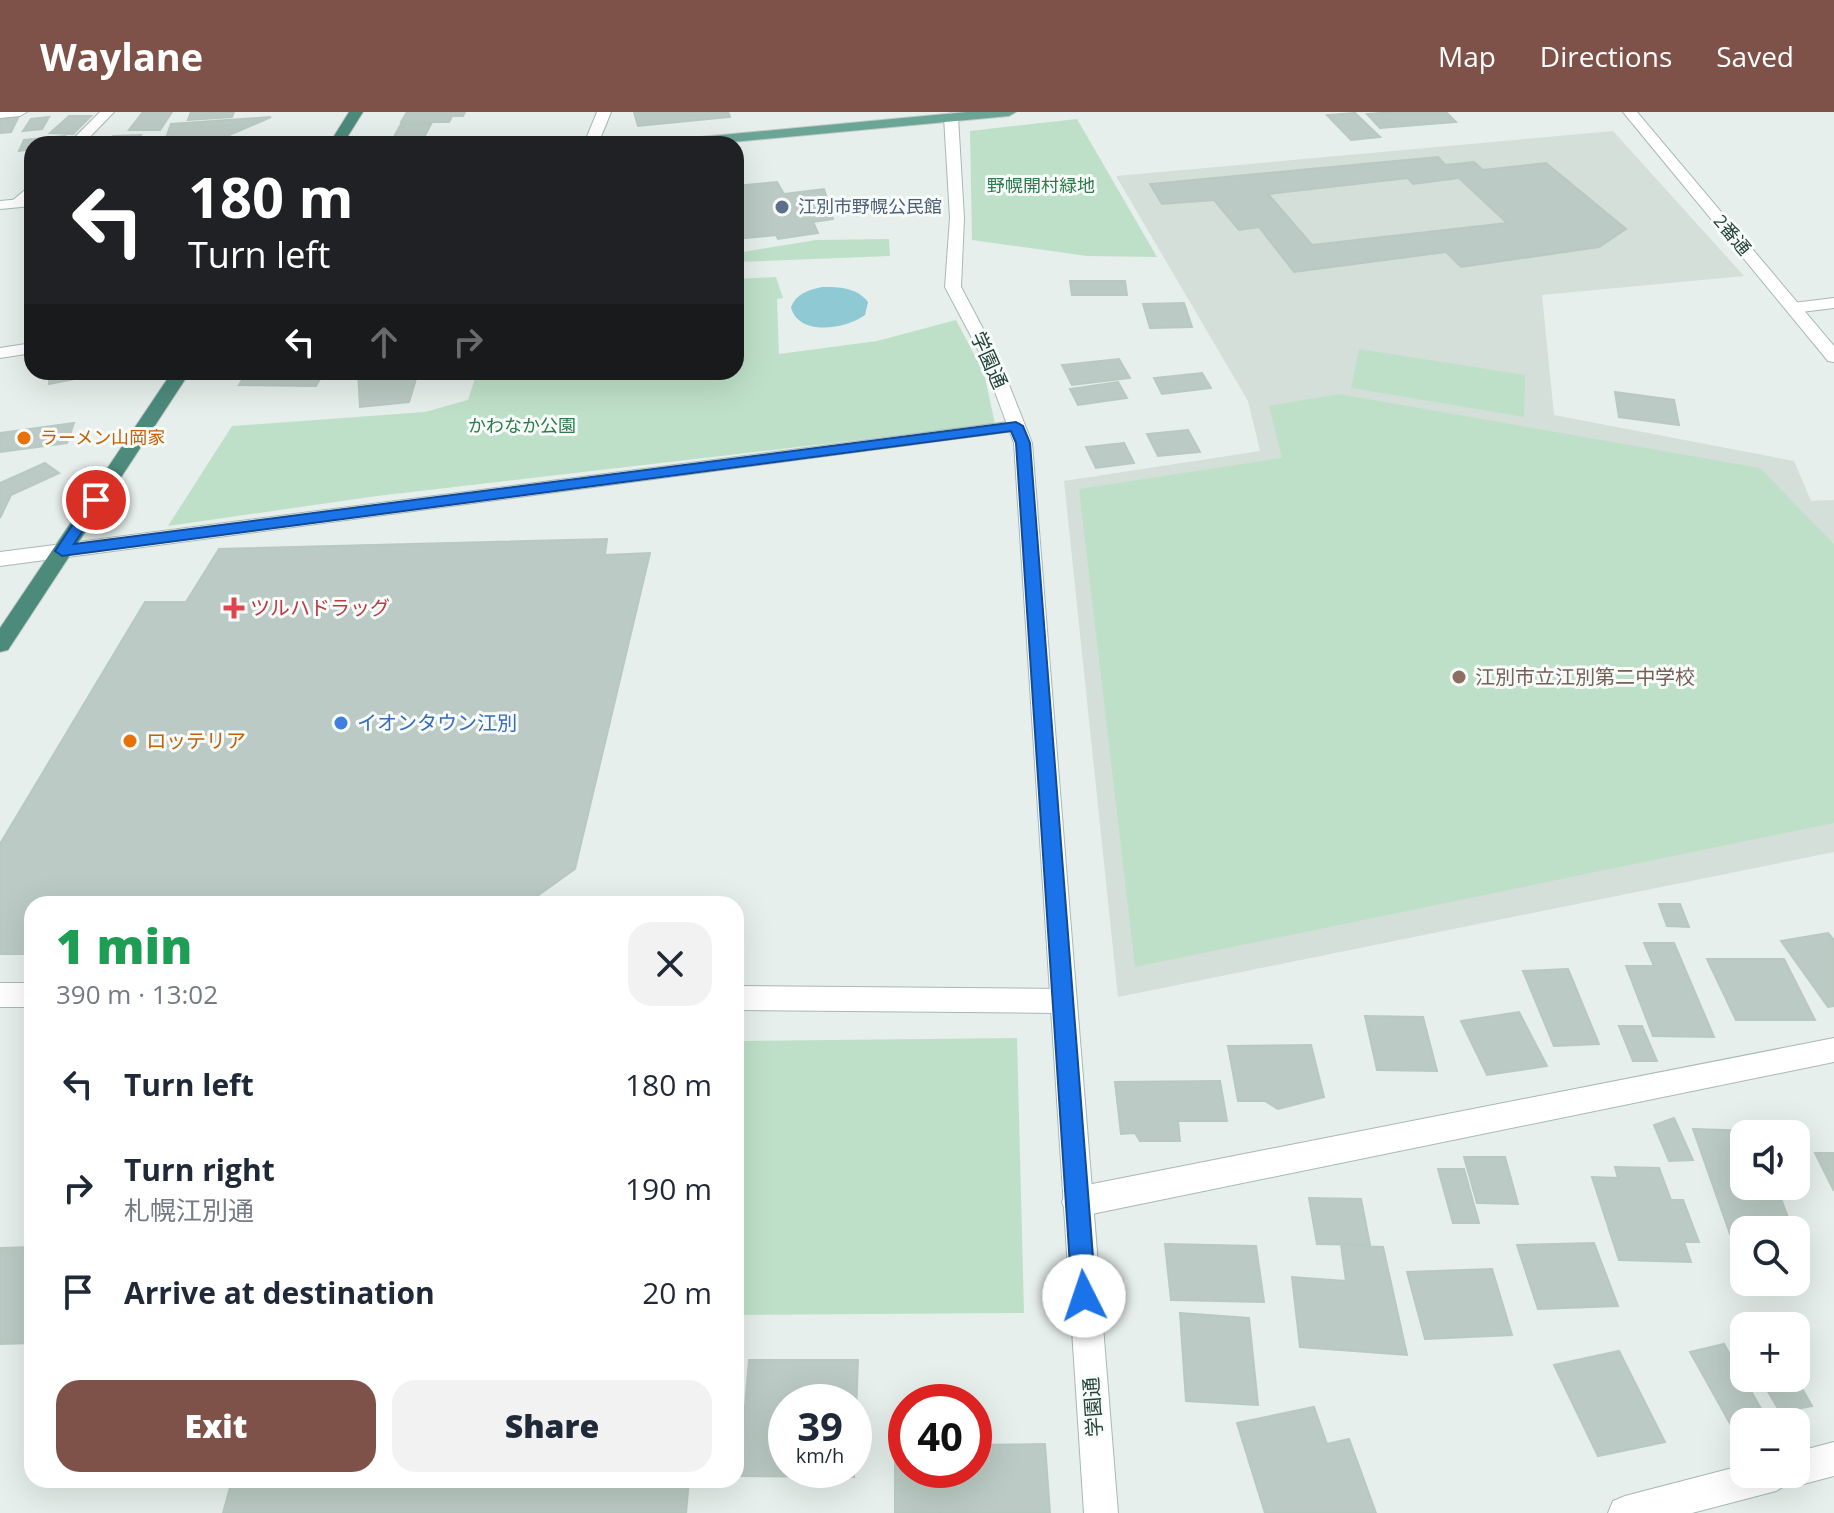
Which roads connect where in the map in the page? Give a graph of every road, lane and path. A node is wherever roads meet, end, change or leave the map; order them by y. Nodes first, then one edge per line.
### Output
1 (20, 112) edge
2 (107, 112) edge
3 (356, 112) edge
4 (604, 112) edge
5 (1009, 112) edge
6 (1630, 112) edge
7 (0, 114) edge
8 (953, 115) edge
9 (83, 136) edge
10 (341, 136) edge
11 (594, 136) edge
12 (744, 136) edge
13 (24, 203) edge
14 (0, 205) edge
15 (1834, 303) edge
16 (1793, 308) junction
17 (24, 349) edge
18 (0, 353) edge
19 (1834, 357) edge
20 (176, 380) edge
21 (1016, 426) junction
22 (62, 551) junction
23 (0, 559) edge
24 (0, 645) edge
25 (0, 995) edge
26 (24, 995) edge
27 (744, 998) edge
28 (1062, 1001) junction
29 (1834, 1050) edge
30 (1077, 1202) junction
31 (1834, 1459) edge
32 (1810, 1465) edge
33 (1730, 1486) edge
34 (1101, 1513) edge
35 (1625, 1513) edge

1 - 7 street
2 - 9 street
3 - 10 highway
4 - 11 street
5 - 8 main road
6 - 16 street, 2番通
8 - 12 main road
8 - 21 street, 学園通
13 - 14 street
15 - 16 street
16 - 19 street, 2番通
17 - 18 street
20 - 22 highway
21 - 22 street
21 - 28 street, 学園通
22 - 23 street
22 - 24 highway
25 - 26 street
27 - 28 street
28 - 30 street, 学園通
29 - 30 street
30 - 34 street, 学園通
31 - 32 street
33 - 35 street

